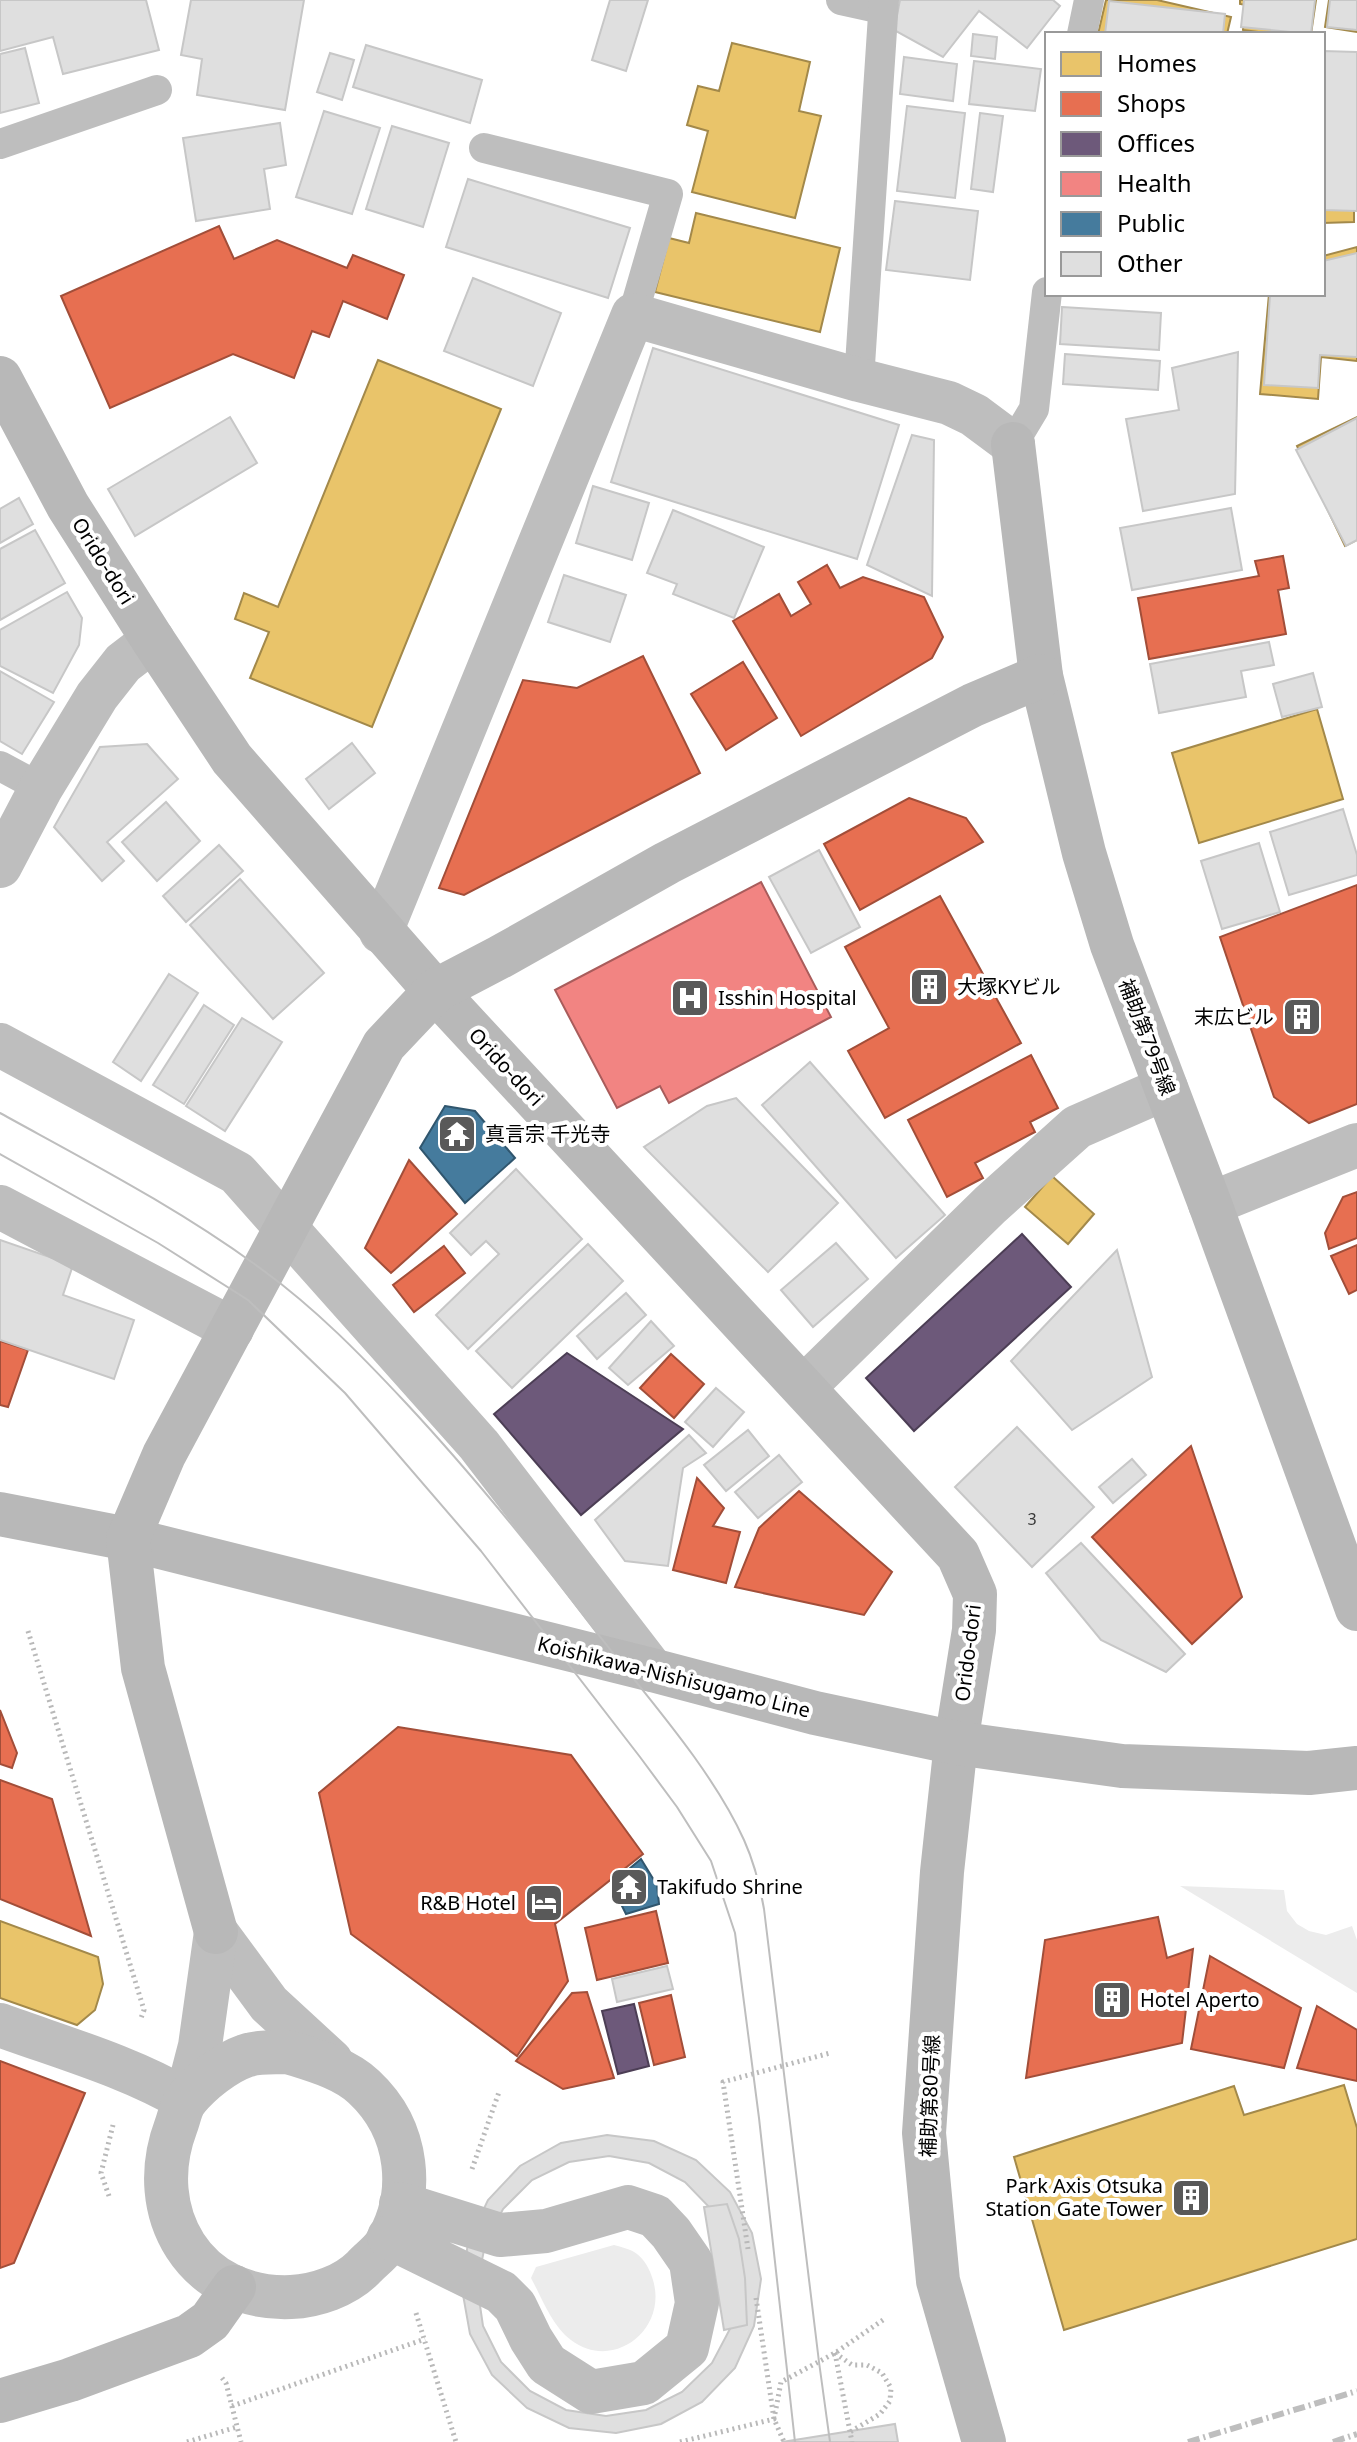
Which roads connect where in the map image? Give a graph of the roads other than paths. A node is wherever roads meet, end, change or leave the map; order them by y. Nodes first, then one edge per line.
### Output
1 (841, 0) edge
2 (1089, 0) edge
3 (883, 4) edge
4 (1082, 32) edge
5 (157, 90) dead end
6 (0, 144) edge
7 (484, 148) dead end
8 (1047, 296) edge
9 (633, 315) junction
10 (0, 378) edge
11 (859, 380) junction
12 (1013, 444) junction
13 (153, 640) junction
14 (1041, 676) junction
15 (0, 766) edge
16 (41, 788) junction
17 (0, 866) edge
18 (381, 932) junction
19 (435, 991) junction
20 (0, 1045) edge
21 (1166, 1088) junction
22 (1357, 1145) edge
23 (1210, 1204) junction
24 (0, 1207) edge
25 (286, 1228) junction
26 (232, 1329) junction
27 (804, 1387) junction
28 (0, 1514) edge
29 (128, 1539) junction
30 (1357, 1609) edge
31 (652, 1670) junction
32 (956, 1743) junction
33 (1357, 1768) edge
34 (216, 1932) junction
35 (0, 2025) edge
36 (345, 2073) junction
37 (186, 2100) junction
38 (395, 2220) junction
39 (234, 2287) junction
40 (0, 2401) edge
41 (984, 2442) edge

1 - 3 lane
2 - 4 lane
3 - 11 lane
5 - 6 lane
7 - 9 lane
8 - 12 lane
9 - 11 street
9 - 18 street
10 - 13 street, Orido-dori
11 - 12 street
12 - 14 street, 補助第79号線
13 - 16 street
13 - 18 street, Orido-dori
14 - 19 street
14 - 21 street, 補助第79号線
15 - 16 lane
16 - 17 street
18 - 19 street, Orido-dori
19 - 25 street
19 - 27 street, Orido-dori
20 - 25 street
21 - 23 street, 補助第79号線
21 - 27 street
22 - 23 street
23 - 30 street, 補助第79号線
24 - 26 street
25 - 26 street
25 - 31 street
26 - 29 street
27 - 32 street, Orido-dori
28 - 29 street, Koishikawa-Nishisugamo Line
29 - 31 street, Koishikawa-Nishisugamo Line
29 - 34 street
31 - 32 street, Koishikawa-Nishisugamo Line
32 - 33 street, Koishikawa-Nishisugamo Line
32 - 41 street, 補助第80号線
34 - 36 street
34 - 37 street
35 - 37 street
36 - 37 street
36 - 38 street
37 - 39 street
38 - 38 street
38 - 39 street
39 - 40 street

